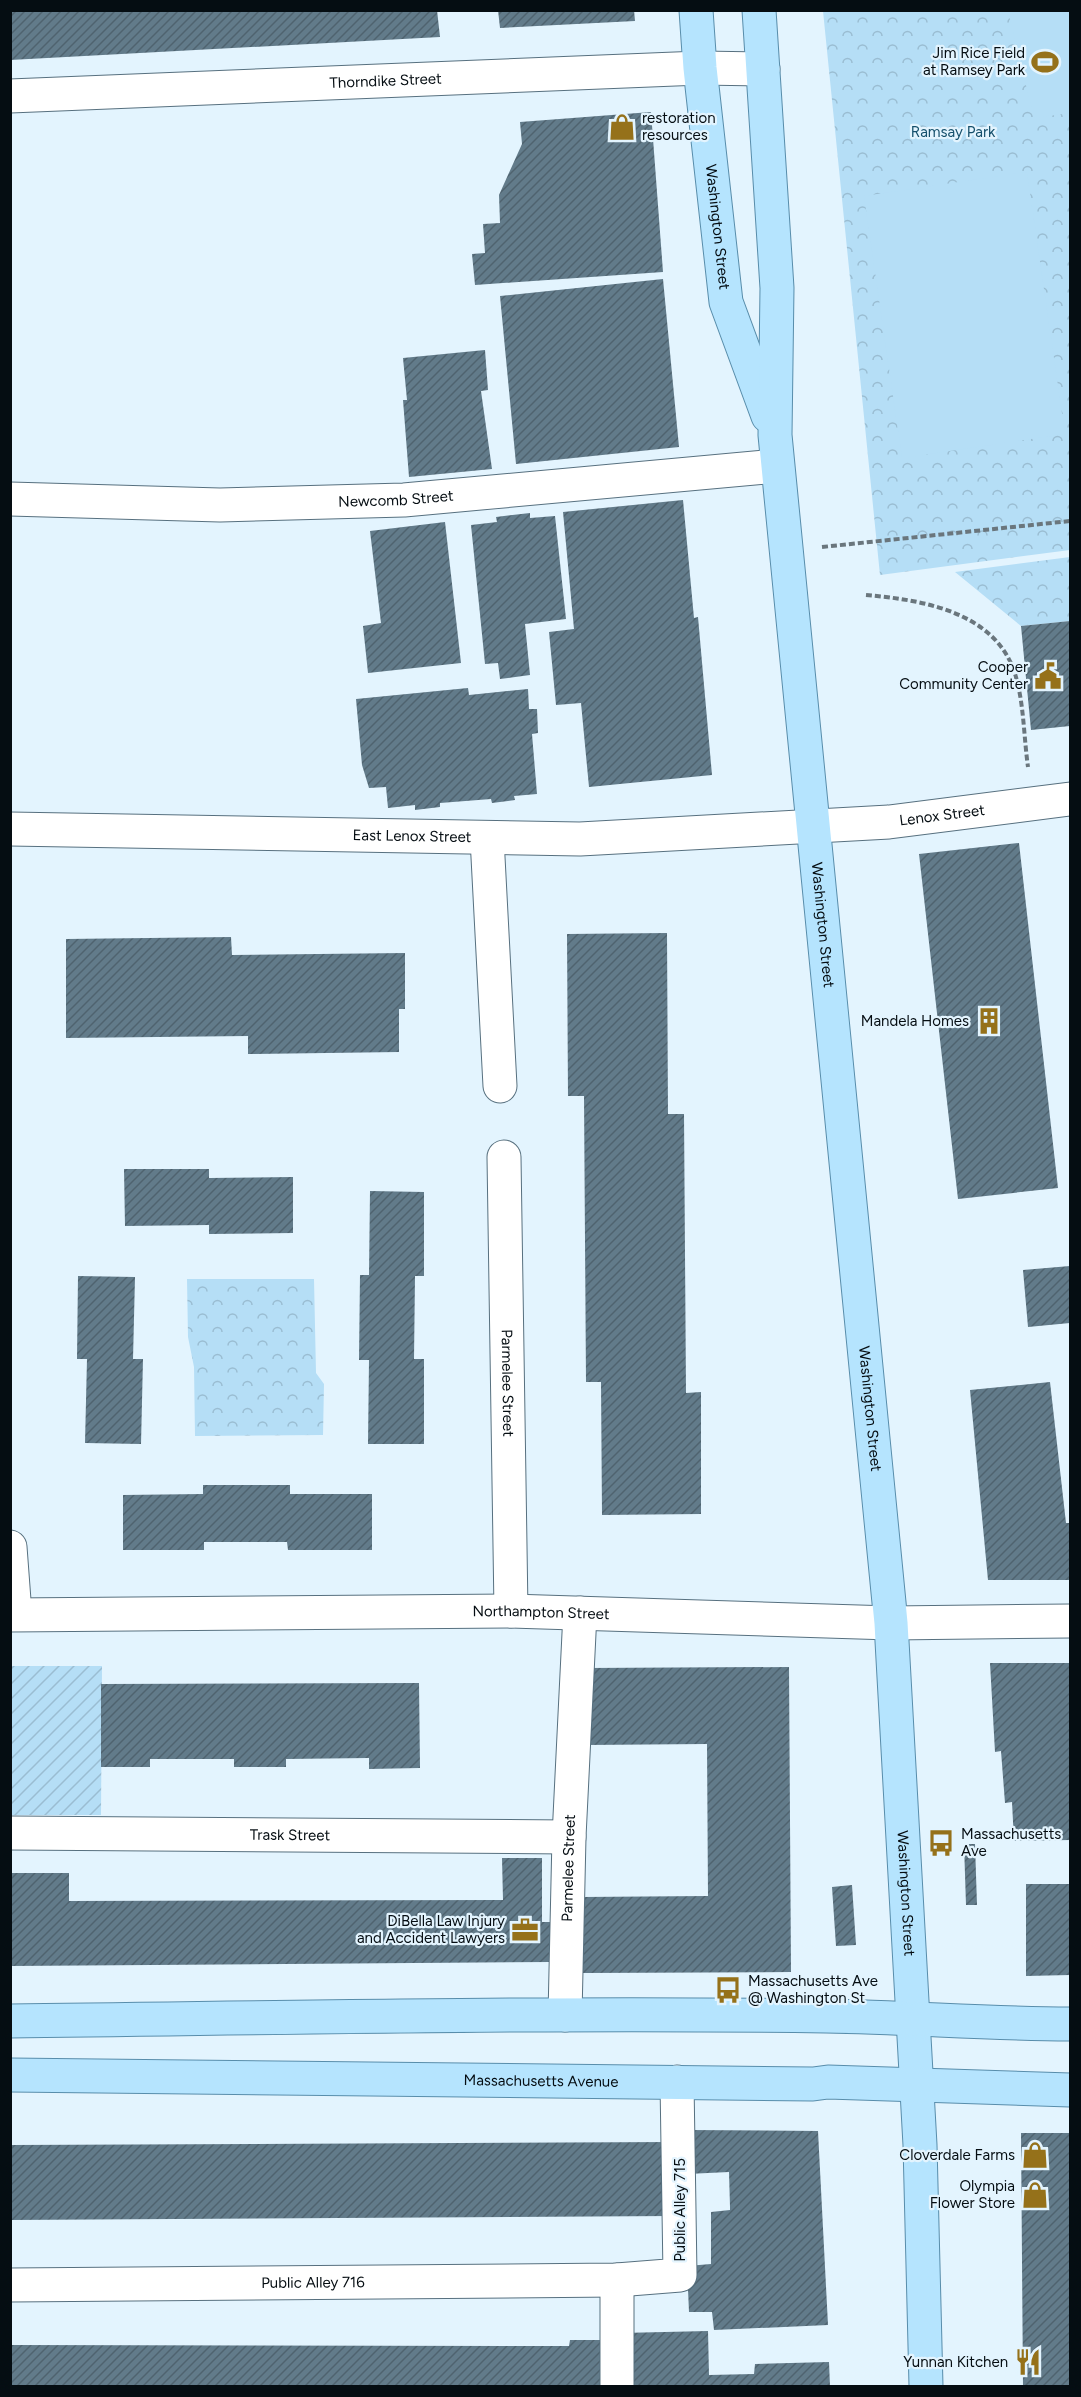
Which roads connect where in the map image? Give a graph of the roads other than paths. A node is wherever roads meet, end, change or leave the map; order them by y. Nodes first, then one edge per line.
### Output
1 (696, 10) edge
2 (759, 10) edge
3 (700, 68) junction
4 (763, 69) junction
5 (10, 96) edge
6 (776, 451) junction
7 (10, 499) edge
8 (1071, 799) edge
9 (812, 825) junction
10 (10, 830) edge
11 (487, 838) junction
12 (500, 1086) dead end
13 (504, 1157) dead end
14 (10, 1547) edge
15 (511, 1611) junction
16 (580, 1613) junction
17 (13, 1615) edge
18 (1071, 1621) edge
19 (891, 1623) junction
20 (10, 1833) edge
21 (569, 1837) junction
22 (566, 2015) junction
23 (914, 2019) junction
24 (10, 2021) edge
25 (1071, 2024) edge
26 (10, 2075) edge
27 (677, 2082) junction
28 (916, 2084) junction
29 (1071, 2090) edge
30 (617, 2280) junction
31 (10, 2285) edge
32 (616, 2386) edge
33 (926, 2386) edge

1 - 3 main road, Washington Street
2 - 4 main road, Washington Street
3 - 4 street, Thorndike Street
3 - 5 street, Thorndike Street
3 - 6 main road, Washington Street
4 - 6 main road, Washington Street
6 - 7 street, Newcomb Street
6 - 9 main road, Washington Street
8 - 9 street, Lenox Street
9 - 11 street, East Lenox Street
9 - 19 main road, Washington Street
10 - 11 street, East Lenox Street
11 - 12 street
13 - 15 street, Parmelee Street
14 - 17 street
15 - 16 street, Northampton Street
15 - 17 street, Northampton Street
16 - 19 street, Northampton Street
16 - 21 street, Parmelee Street
18 - 19 street, Northampton Street
19 - 23 main road, Washington Street
20 - 21 street, Trask Street
21 - 22 street, Parmelee Street
22 - 23 main road
22 - 24 main road
23 - 25 main road
23 - 28 main road, Washington Street
26 - 27 main road, Massachusetts Avenue
27 - 28 main road, Massachusetts Avenue
27 - 30 street, Public Alley 715
28 - 29 main road, Massachusetts Avenue
28 - 33 main road, Washington Street
30 - 31 street, Public Alley 716
30 - 32 street

